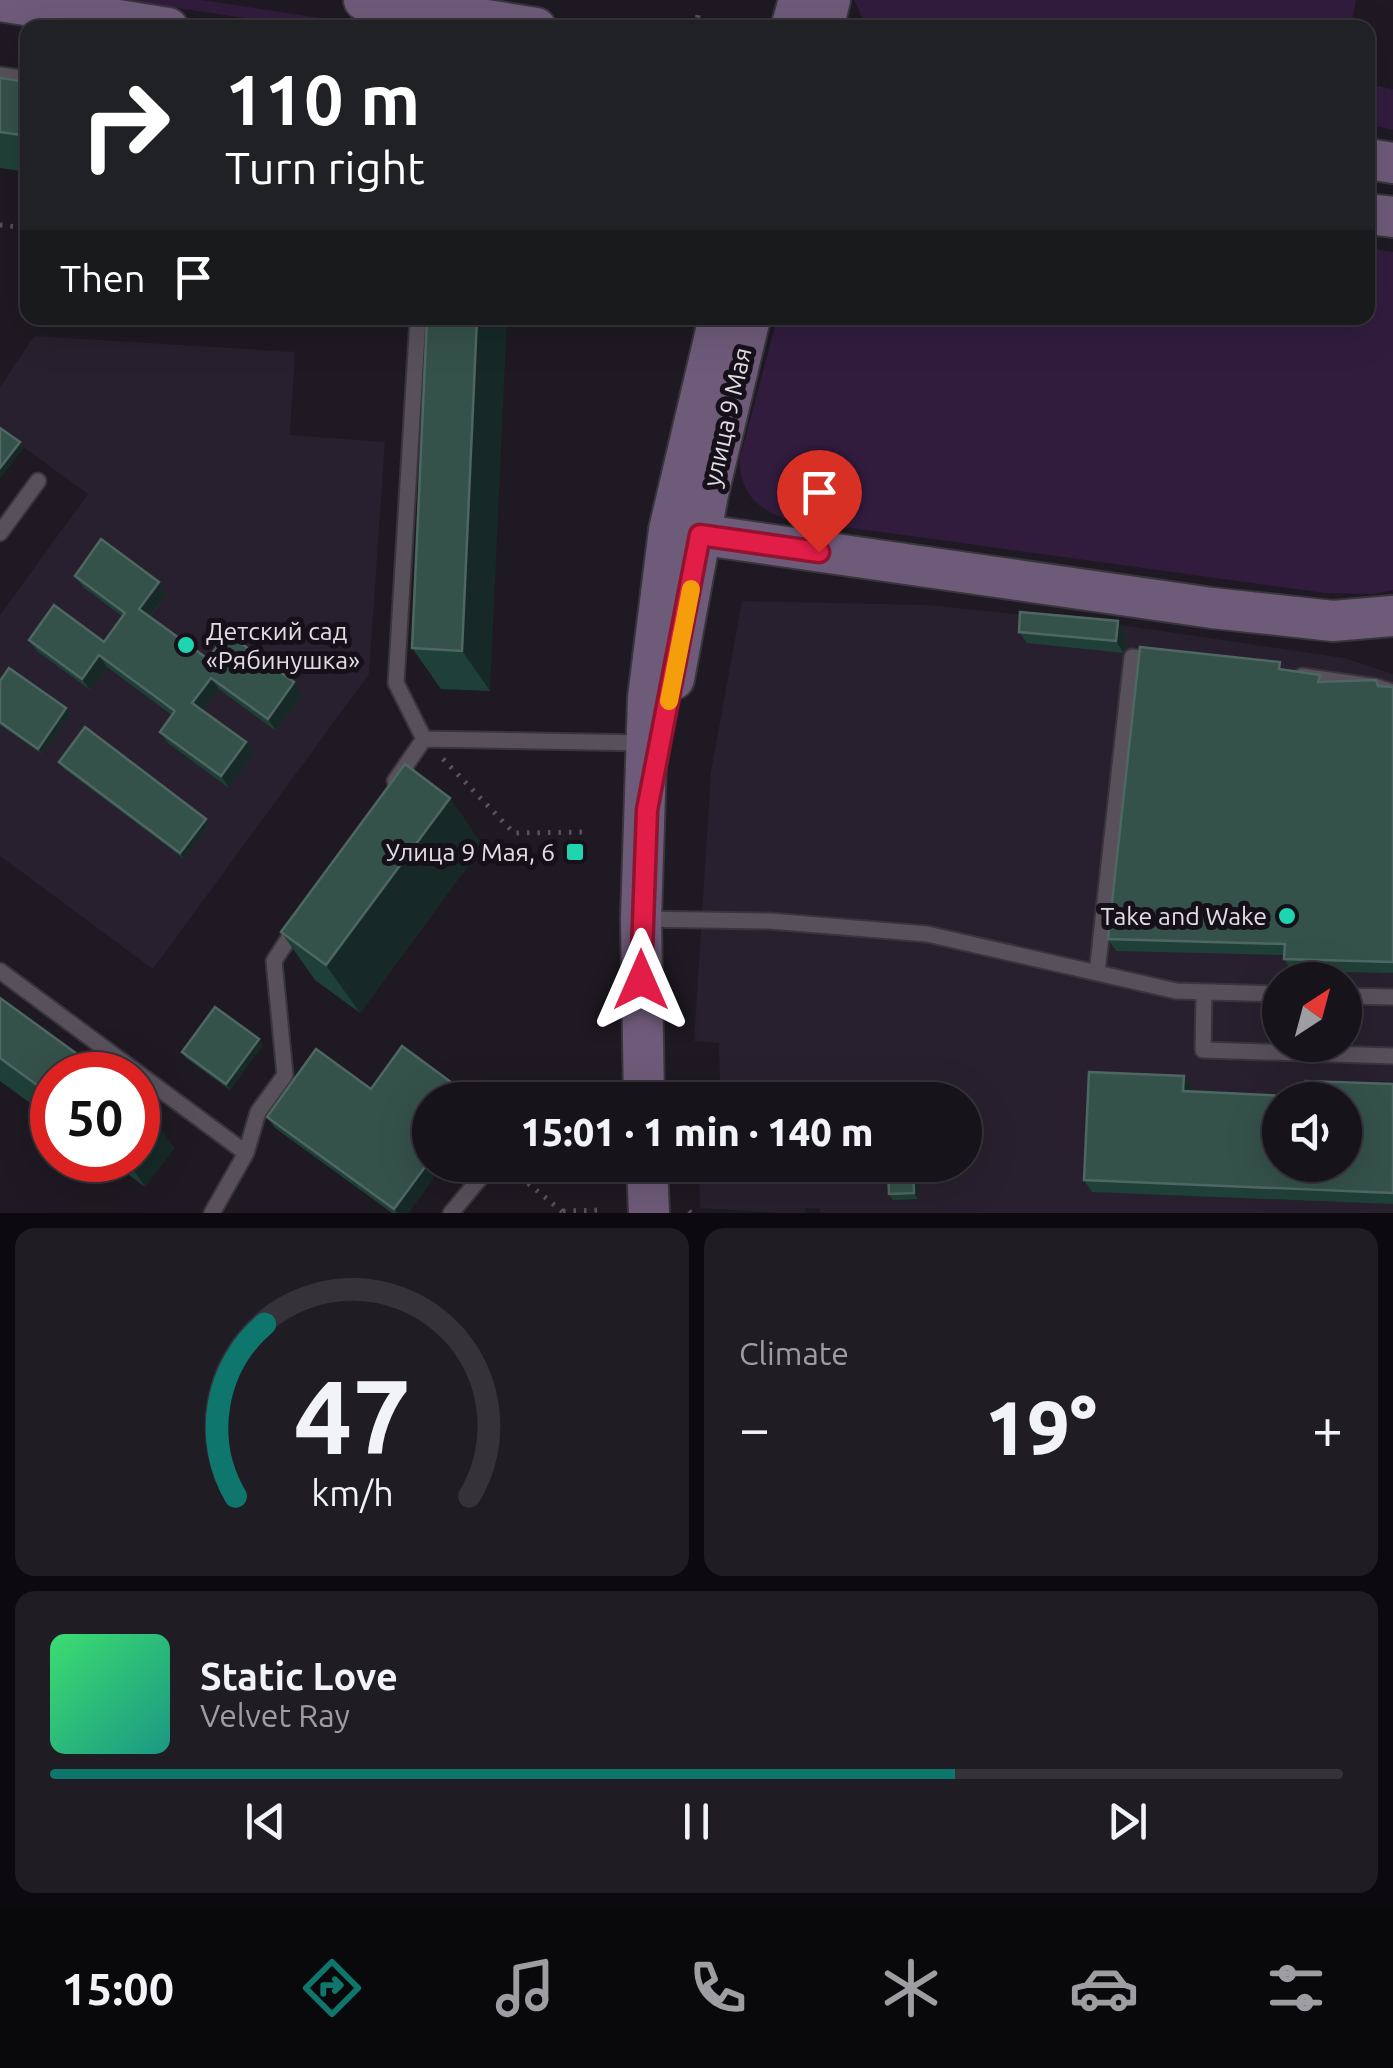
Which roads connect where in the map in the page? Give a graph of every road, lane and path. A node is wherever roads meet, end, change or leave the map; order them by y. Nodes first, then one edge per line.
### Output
1 (0, 1) edge
2 (377, 1) edge
3 (698, 14) dead end
4 (118, 20) edge
5 (519, 20) edge
6 (697, 20) edge
7 (418, 325) edge
8 (717, 325) edge
9 (748, 325) edge
10 (38, 481) dead end
11 (1, 530) edge
12 (685, 532) junction
13 (1393, 616) edge
14 (1169, 662) edge
15 (1280, 674) edge
16 (1393, 692) edge
17 (424, 738) junction
18 (645, 743) junction
19 (381, 802) edge
20 (647, 810) junction
21 (590, 832) dead end
22 (306, 913) edge
23 (642, 919) junction
24 (0, 972) edge
25 (1097, 973) junction
26 (1204, 993) junction
27 (1262, 994) edge
28 (1362, 996) edge
29 (1393, 996) edge
30 (1393, 1056) edge
31 (644, 1082) edge
32 (246, 1153) junction
33 (476, 1182) edge
34 (527, 1182) edge
35 (648, 1182) edge
36 (602, 1210) dead end
37 (564, 1212) edge
38 (212, 1213) edge
39 (450, 1213) edge
40 (650, 1213) edge

1 - 4 main road
2 - 5 main road
3 - 6 path
7 - 17 lane
8 - 12 main road, улица 9 Мая
9 - 12 main road, улица 9 Мая
10 - 11 lane
12 - 13 main road
12 - 18 main road, улица 9 Мая
12 - 20 main road, улица 9 Мая
14 - 25 lane
15 - 16 lane
17 - 18 lane
17 - 19 lane
17 - 21 path
18 - 20 main road, улица 9 Мая
20 - 23 main road, улица 9 Мая
22 - 32 lane
23 - 25 lane
23 - 31 main road, улица 9 Мая
24 - 32 lane
25 - 26 lane
26 - 27 lane
26 - 30 lane
28 - 29 lane
32 - 38 lane
33 - 39 lane
34 - 37 path
35 - 40 main road
36 - 37 path

